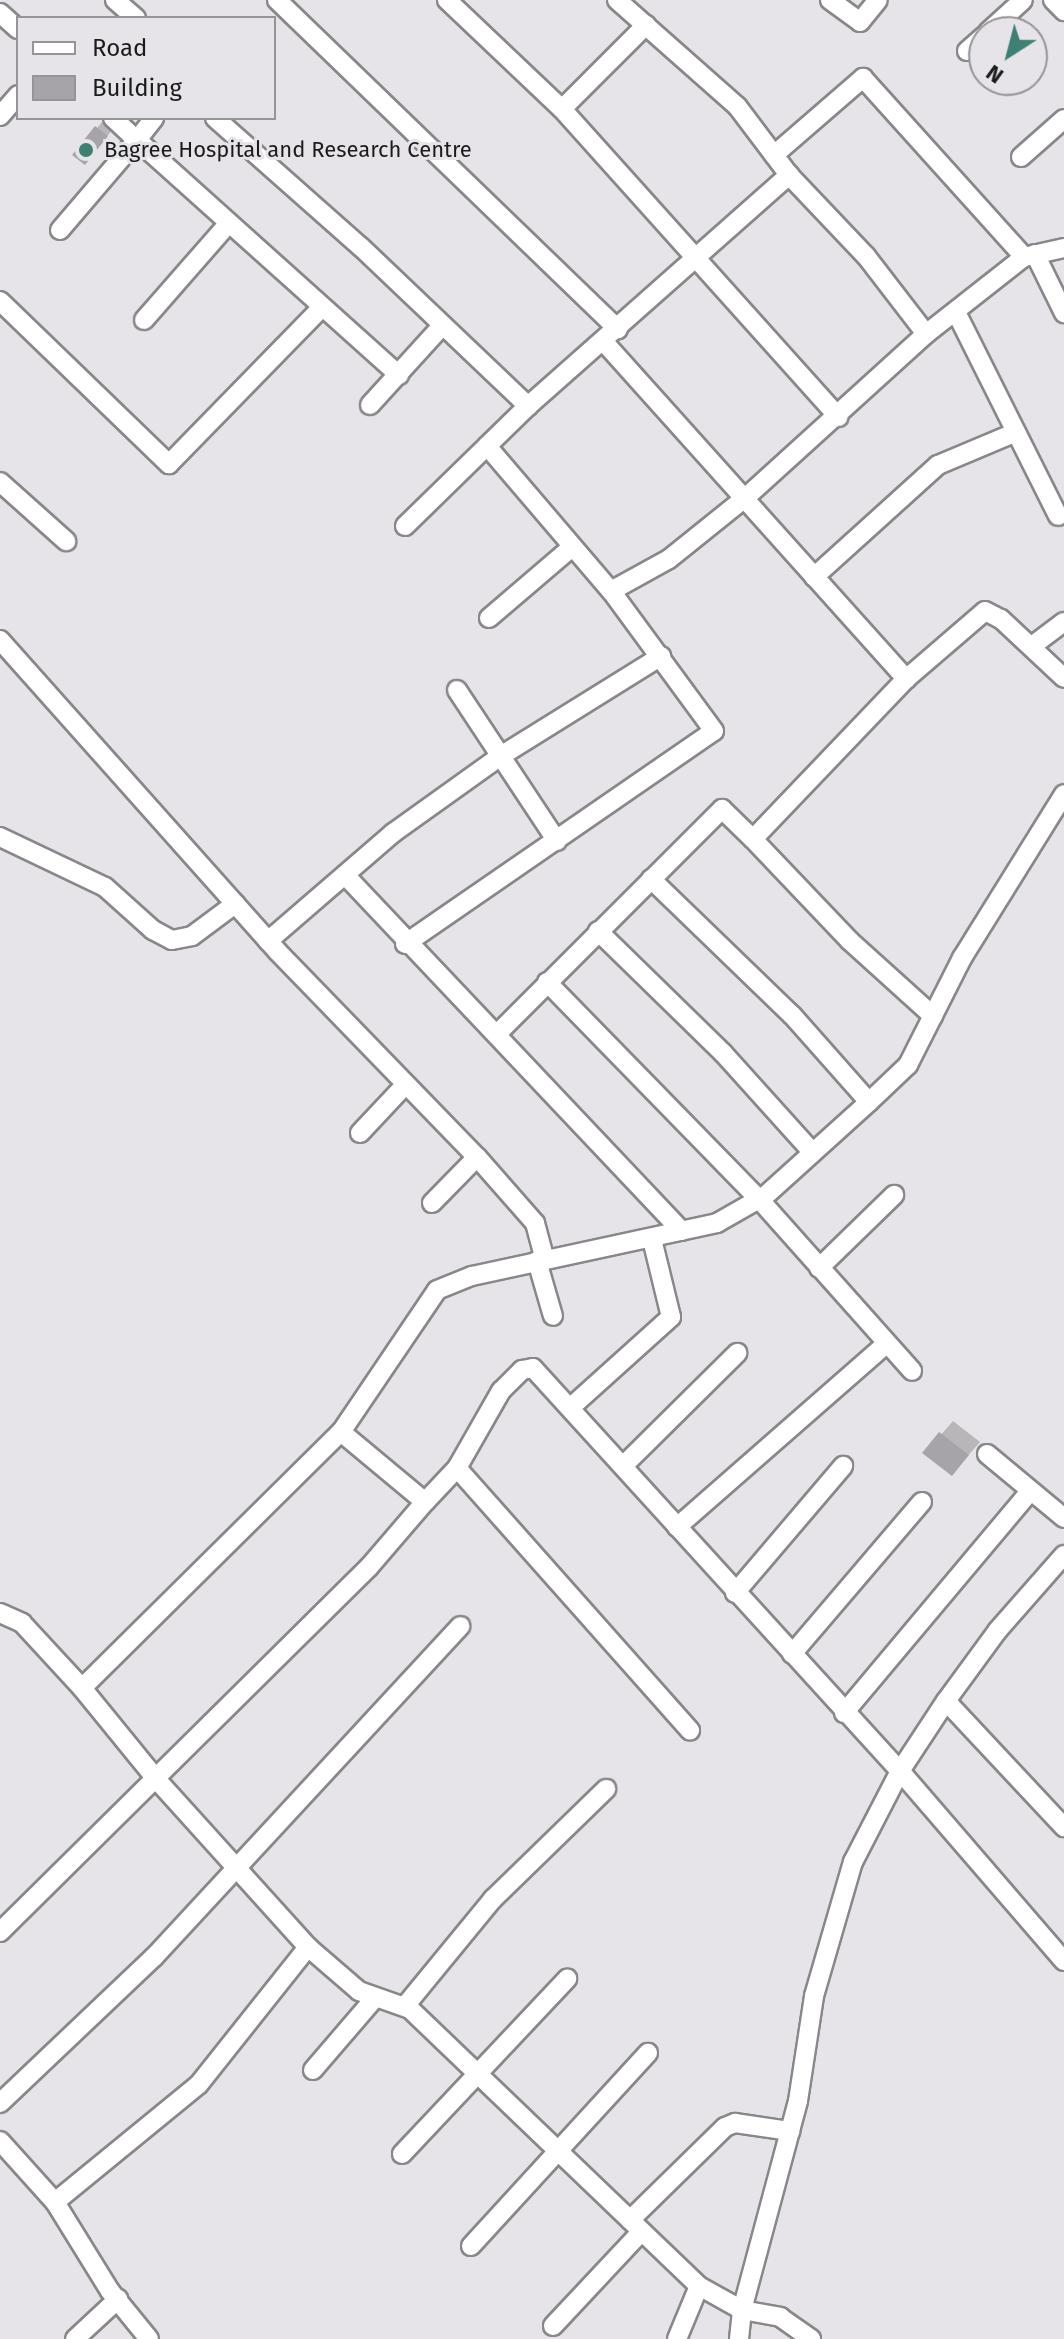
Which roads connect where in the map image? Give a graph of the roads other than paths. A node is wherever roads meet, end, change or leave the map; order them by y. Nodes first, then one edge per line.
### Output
1 (115, 0) edge
2 (277, 0) edge
3 (447, 0) edge
4 (617, 0) edge
5 (830, 0) edge
6 (878, 0) edge
7 (1023, 0) edge
8 (1053, 0) edge
9 (1064, 11) edge
10 (0, 13) edge
11 (134, 16) edge
12 (1006, 16) edge
13 (646, 25) junction
14 (16, 27) edge
15 (16, 97) edge
16 (562, 109) junction
17 (0, 116) edge
18 (1064, 119) edge
19 (115, 120) edge
20 (152, 120) edge
21 (217, 120) edge
22 (137, 140) junction
23 (774, 155) junction
24 (1021, 157) dead end
25 (789, 175) junction
26 (228, 224) junction
27 (60, 230) dead end
28 (1064, 248) edge
29 (1030, 256) junction
30 (697, 257) junction
31 (0, 301) edge
32 (322, 307) junction
33 (956, 312) junction
34 (1064, 313) edge
35 (144, 320) dead end
36 (441, 327) junction
37 (926, 334) junction
38 (611, 336) junction
39 (399, 375) junction
40 (370, 405) dead end
41 (528, 406) junction
42 (838, 417) junction
43 (1014, 433) junction
44 (487, 446) junction
45 (0, 482) edge
46 (745, 498) junction
47 (1058, 516) dead end
48 (405, 526) dead end
49 (66, 541) dead end
50 (572, 547) junction
51 (814, 577) junction
52 (611, 591) junction
53 (489, 618) dead end
54 (1064, 622) edge
55 (0, 640) edge
56 (1032, 646) junction
57 (661, 656) junction
58 (1064, 678) edge
59 (906, 679) junction
60 (457, 690) dead end
61 (499, 757) junction
62 (1064, 794) edge
63 (0, 837) edge
64 (753, 839) junction
65 (557, 841) junction
66 (345, 875) junction
67 (651, 879) junction
68 (235, 904) junction
69 (598, 931) junction
70 (268, 941) junction
71 (405, 944) junction
72 (547, 982) junction
73 (933, 1016) junction
74 (498, 1033) junction
75 (405, 1085) junction
76 (869, 1102) junction
77 (360, 1133) dead end
78 (812, 1152) junction
79 (477, 1157) junction
80 (894, 1195) dead end
81 (759, 1199) junction
82 (432, 1203) dead end
83 (682, 1231) junction
84 (652, 1239) junction
85 (541, 1260) junction
86 (819, 1268) junction
87 (553, 1316) dead end
88 (886, 1344) junction
89 (737, 1353) dead end
90 (912, 1371) dead end
91 (570, 1408) junction
92 (341, 1432) junction
93 (987, 1454) dead end
94 (623, 1466) junction
95 (843, 1466) dead end
96 (457, 1468) junction
97 (1030, 1491) junction
98 (425, 1502) junction
99 (922, 1502) dead end
100 (1064, 1518) edge
101 (677, 1527) junction
102 (1064, 1555) edge
103 (735, 1593) junction
104 (0, 1613) edge
105 (460, 1626) dead end
106 (792, 1654) junction
107 (82, 1688) junction
108 (946, 1701) junction
109 (844, 1713) junction
110 (690, 1730) dead end
111 (900, 1771) junction
112 (157, 1780) junction
113 (606, 1789) dead end
114 (1064, 1827) edge
115 (234, 1868) junction
116 (0, 1932) edge
117 (308, 1947) junction
118 (1064, 1961) edge
119 (567, 1979) dead end
120 (374, 1999) junction
121 (405, 2006) junction
122 (648, 2053) dead end
123 (313, 2070) dead end
124 (477, 2073) junction
125 (0, 2103) edge
126 (790, 2131) junction
127 (0, 2141) edge
128 (558, 2151) junction
129 (402, 2154) dead end
130 (55, 2202) junction
131 (636, 2226) junction
132 (471, 2246) dead end
133 (699, 2286) junction
134 (118, 2299) junction
135 (742, 2310) junction
136 (553, 2326) dead end
137 (76, 2339) edge
138 (149, 2339) edge
139 (677, 2339) edge
140 (739, 2339) edge
141 (811, 2339) edge

1 - 11 street
2 - 38 street
3 - 16 street
4 - 13 street
5 - 6 street
7 - 12 street
8 - 9 street
10 - 14 street
13 - 16 street
13 - 23 street
15 - 17 street
16 - 30 street
18 - 24 street
19 - 22 street
20 - 22 street
21 - 36 street
22 - 26 street
22 - 27 street
23 - 25 street
23 - 29 street
25 - 30 street
25 - 37 street
26 - 32 street
26 - 35 street
28 - 29 street
29 - 33 street
29 - 34 street
30 - 38 street
30 - 42 street
31 - 32 street
32 - 39 street
33 - 37 street
33 - 43 street
36 - 39 street
36 - 41 street
37 - 42 street
38 - 41 street
38 - 46 street
39 - 40 street
41 - 44 street
42 - 46 street
43 - 47 street
43 - 51 street
44 - 48 street
44 - 50 street
45 - 49 street
46 - 51 street
46 - 52 street
50 - 52 street
50 - 53 street
51 - 59 street
52 - 57 street
54 - 56 street
55 - 68 street
56 - 58 street
56 - 59 street
57 - 61 street
57 - 65 street
59 - 64 street
60 - 61 street
61 - 65 street
61 - 66 street
62 - 73 street
63 - 68 street
64 - 67 street
64 - 73 street
65 - 71 street
66 - 70 street
66 - 71 street
67 - 69 street
67 - 76 street
68 - 70 street
69 - 72 street
69 - 78 street
70 - 75 street
71 - 74 street
72 - 74 street
72 - 81 street
73 - 76 street
74 - 83 street
75 - 77 street
75 - 79 street
76 - 78 street
78 - 81 street
79 - 82 street
79 - 85 street
80 - 86 street
81 - 83 street
81 - 86 street
83 - 84 street
84 - 85 street
84 - 91 street
85 - 87 street
85 - 92 street
86 - 88 street
88 - 90 street
88 - 101 street
89 - 94 street
91 - 94 street
91 - 96 street
92 - 98 street
92 - 107 street
93 - 97 street
94 - 101 street
95 - 103 street
96 - 98 street
96 - 110 street
97 - 100 street
97 - 109 street
98 - 112 street
99 - 106 street
101 - 103 street
102 - 108 street
103 - 106 street
104 - 107 street
105 - 115 street
106 - 109 street
107 - 112 street
108 - 111 street
108 - 114 street
109 - 111 street
111 - 118 street
111 - 126 street
112 - 115 street
112 - 116 street
113 - 121 street
115 - 117 street
115 - 125 street
117 - 120 street
117 - 130 street
119 - 124 street
120 - 121 street
120 - 123 street
121 - 124 street
122 - 128 street
124 - 128 street
124 - 129 street
126 - 131 street
126 - 135 street
127 - 130 street
128 - 131 street
128 - 132 street
130 - 134 street
131 - 133 street
131 - 136 street
133 - 135 street
133 - 139 street
134 - 137 street
134 - 138 street
135 - 140 street
135 - 141 street

